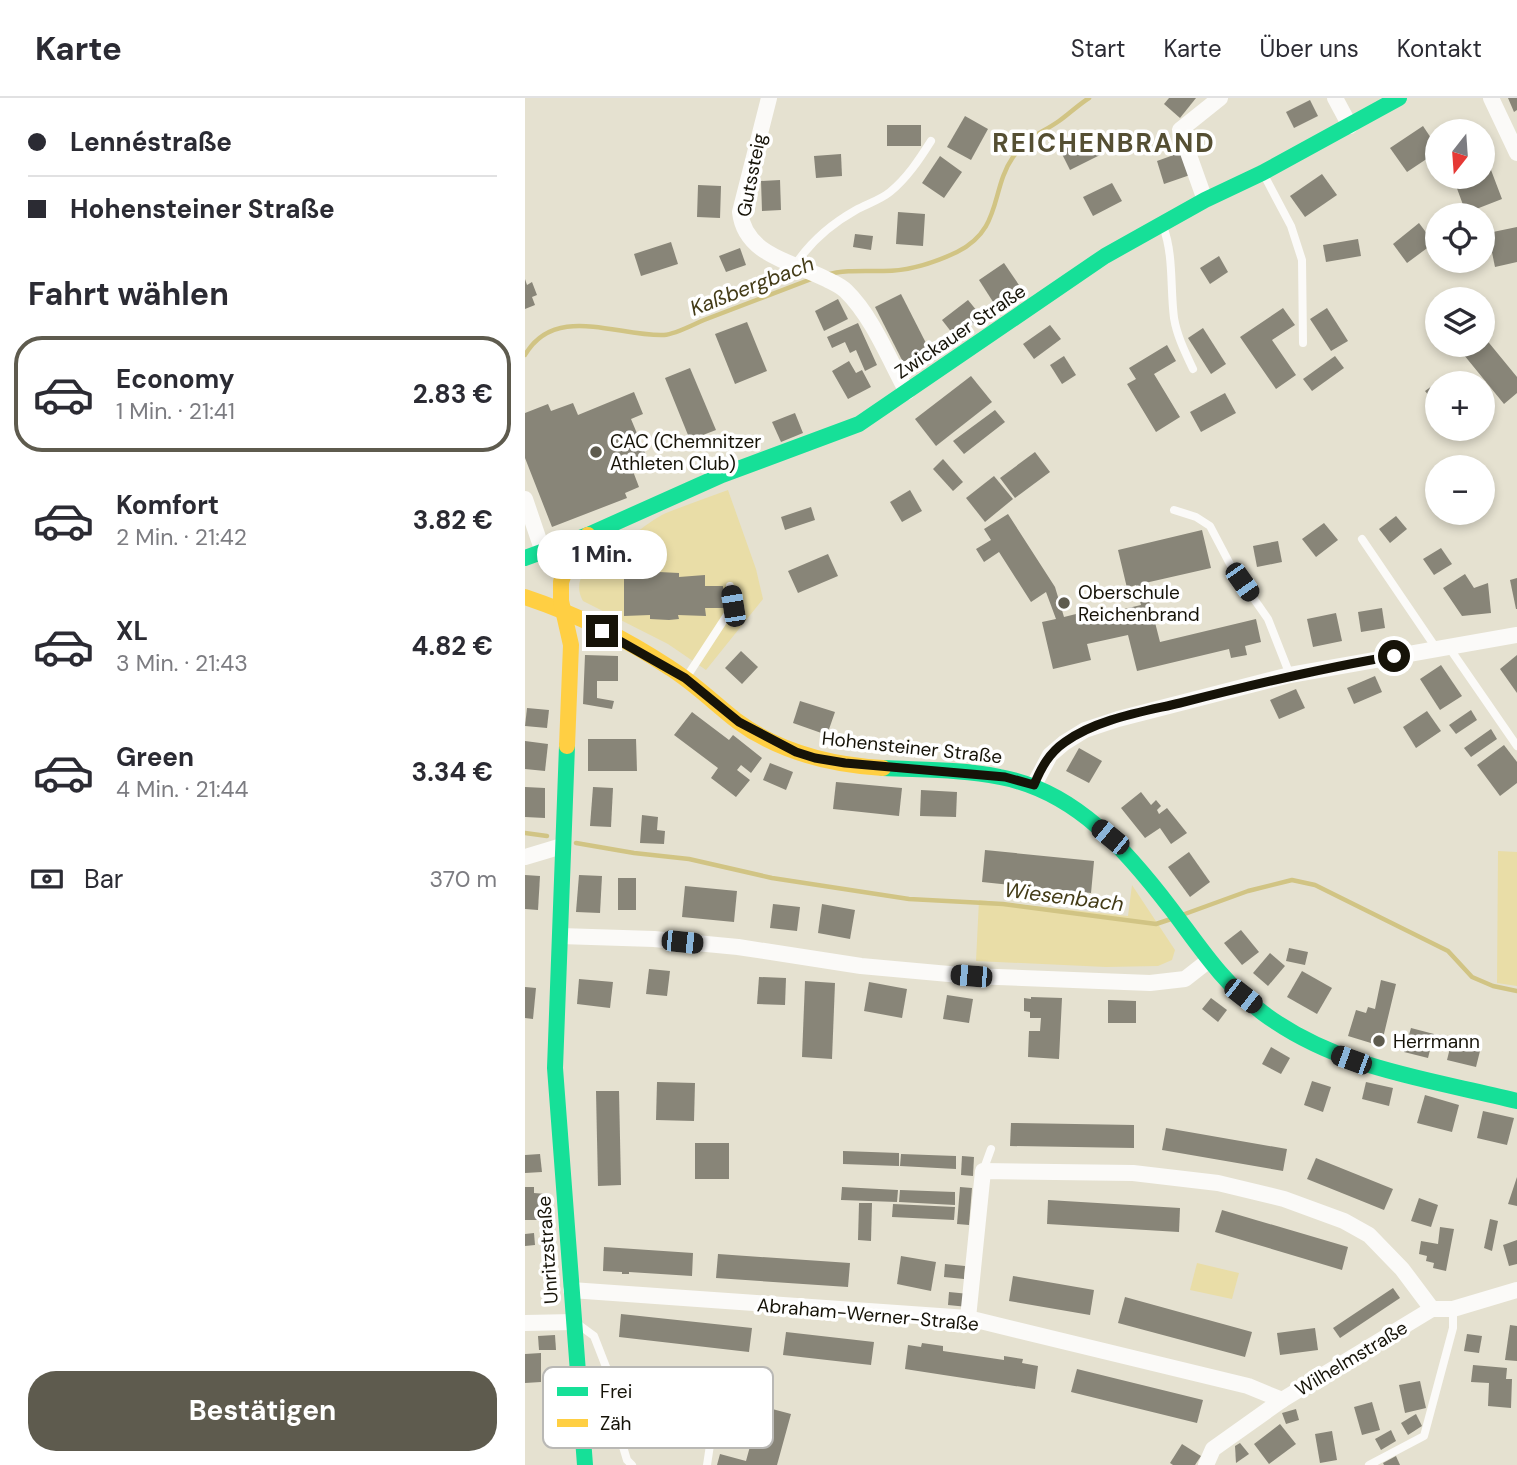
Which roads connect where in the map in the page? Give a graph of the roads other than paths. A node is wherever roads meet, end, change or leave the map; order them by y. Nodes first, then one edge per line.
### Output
1 (769, 98) edge
2 (1220, 98) edge
3 (1335, 98) edge
4 (1399, 98) edge
5 (1491, 98) edge
6 (1350, 126) junction
7 (931, 141) dead end
8 (1517, 153) edge
9 (1262, 173) junction
10 (1205, 200) junction
11 (1162, 224) junction
12 (801, 267) junction
13 (1303, 343) dead end
14 (1193, 369) dead end
15 (907, 392) junction
16 (525, 499) edge
17 (1174, 510) dead end
18 (588, 536) junction
19 (1362, 539) dead end
20 (543, 552) junction
21 (525, 558) edge
22 (730, 586) dead end
23 (525, 597) edge
24 (564, 612) junction
25 (1517, 635) edge
26 (1442, 647) junction
27 (1290, 676) junction
28 (685, 678) junction
29 (1517, 746) edge
30 (1034, 785) junction
31 (562, 846) junction
32 (525, 858) edge
33 (560, 936) junction
34 (1208, 961) junction
35 (1517, 1101) edge
36 (991, 1149) dead end
37 (983, 1171) junction
38 (571, 1290) junction
39 (1517, 1290) edge
40 (1432, 1309) junction
41 (1453, 1309) junction
42 (968, 1318) junction
43 (574, 1322) junction
44 (525, 1323) edge
45 (577, 1367) edge
46 (606, 1367) edge
47 (1282, 1400) junction
48 (624, 1448) edge
49 (632, 1465) edge
50 (1206, 1465) edge
51 (1369, 1465) edge

1 - 12 street, Gutssteig
2 - 10 street
3 - 6 street
4 - 6 main road, Zwickauer Straße
5 - 8 street
6 - 9 main road, Zwickauer Straße
7 - 12 lane
9 - 10 main road, Zwickauer Straße
9 - 13 lane
10 - 11 main road, Zwickauer Straße
11 - 14 lane
11 - 15 main road, Zwickauer Straße
12 - 15 street, Gutssteig
15 - 18 main road, Zwickauer Straße
16 - 20 street
17 - 27 lane
18 - 20 main road, Zwickauer Straße
18 - 24 main road
19 - 26 lane
20 - 21 main road, Zwickauer Straße
22 - 28 lane
23 - 24 main road, Hohensteiner Straße
24 - 28 main road, Hohensteiner Straße
24 - 31 main road, Unritzstraße
25 - 26 street
26 - 27 street
26 - 29 lane
27 - 30 street
28 - 30 main road, Hohensteiner Straße
30 - 34 main road, Hohensteiner Straße
31 - 32 street
31 - 33 main road, Unritzstraße
33 - 34 street
33 - 38 main road, Unritzstraße
34 - 35 main road, Hohensteiner Straße
36 - 37 lane
37 - 40 street
37 - 42 street
38 - 42 street, Abraham-Werner-Straße
38 - 43 main road, Unritzstraße
39 - 41 street
40 - 41 street
40 - 47 street, Wilhelmstraße
41 - 51 lane
42 - 47 street, Abraham-Werner-Straße
43 - 44 street
43 - 45 main road, Unritzstraße
43 - 46 lane
47 - 50 street, Wilhelmstraße
48 - 49 lane

